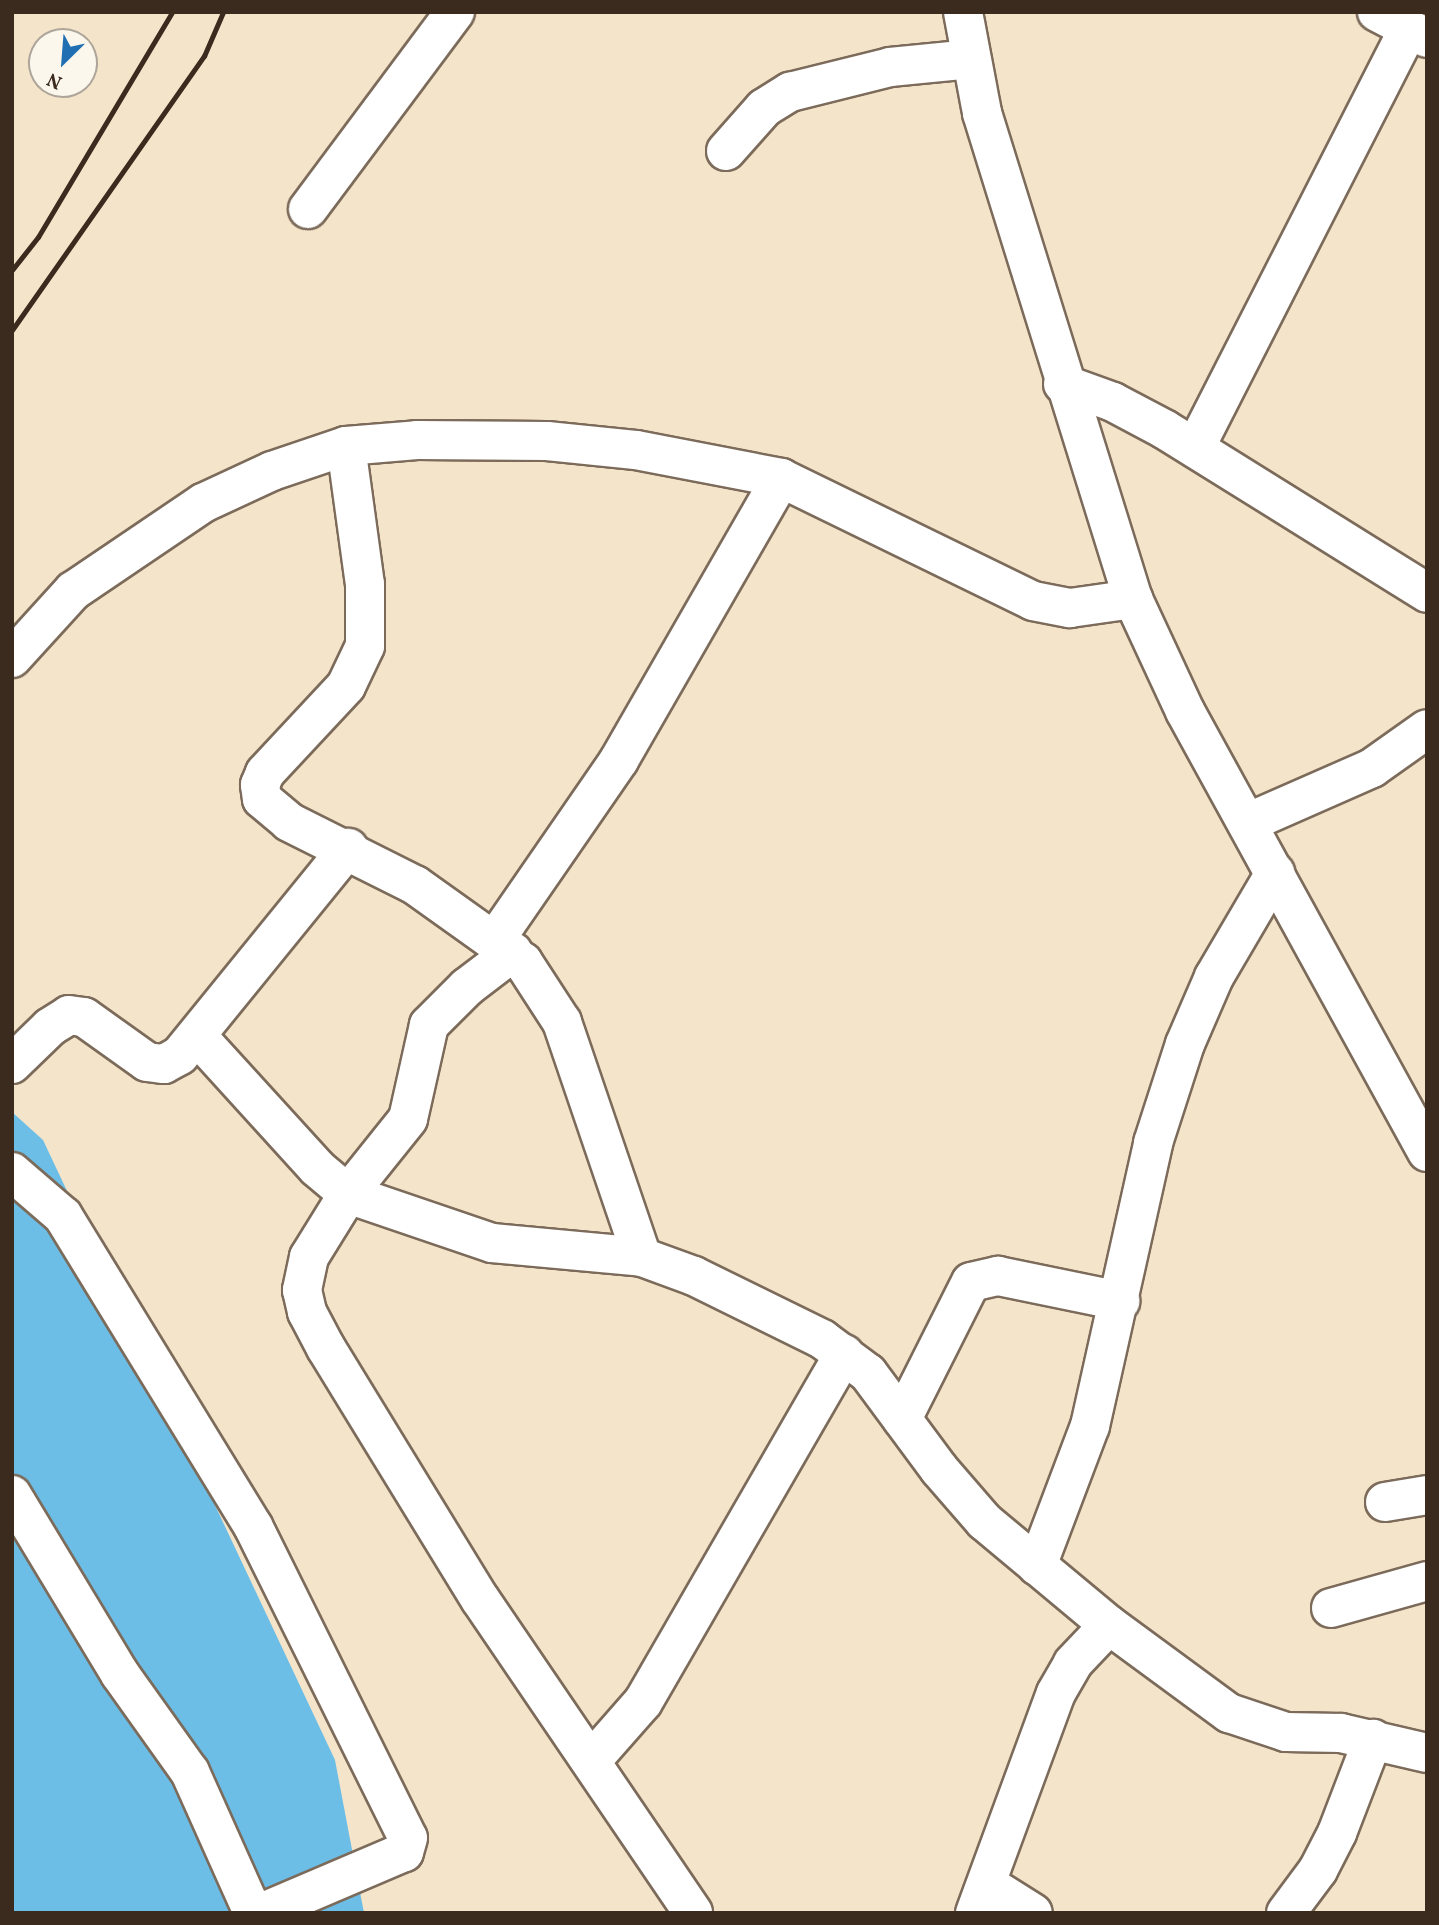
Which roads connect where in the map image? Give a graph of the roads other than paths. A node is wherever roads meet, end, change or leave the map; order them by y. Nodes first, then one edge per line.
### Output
1 (455, 12) edge
2 (963, 12) edge
3 (1404, 26) edge
4 (972, 60) junction
5 (726, 151) dead end
6 (308, 209) dead end
7 (1063, 384) junction
8 (346, 446) junction
9 (1195, 448) junction
10 (781, 478) junction
11 (1427, 593) edge
12 (1133, 599) junction
13 (12, 658) edge
14 (1427, 729) edge
15 (1247, 823) junction
16 (348, 848) junction
17 (1275, 873) junction
18 (504, 946) junction
19 (197, 1036) junction
20 (12, 1064) edge
21 (1416, 1104) edge
22 (1427, 1152) edge
23 (12, 1171) edge
24 (348, 1194) junction
25 (642, 1257) junction
26 (1120, 1301) junction
27 (845, 1354) junction
28 (902, 1419) junction
29 (12, 1495) edge
30 (1427, 1495) edge
31 (1385, 1502) dead end
32 (1037, 1566) junction
33 (1427, 1581) edge
34 (1331, 1608) dead end
35 (1109, 1625) junction
36 (1373, 1739) junction
37 (1427, 1753) edge
38 (592, 1760) junction
39 (981, 1898) edge
40 (253, 1913) edge
41 (261, 1913) edge
42 (693, 1913) edge
43 (1033, 1913) edge
44 (1286, 1913) edge

1 - 6 street
2 - 4 street
3 - 9 street
4 - 5 street
4 - 7 street
7 - 9 street
7 - 12 street
8 - 10 street
8 - 13 street
8 - 16 street
9 - 11 street
10 - 12 street
10 - 18 street
12 - 15 street
14 - 15 street
15 - 17 street
16 - 18 street
16 - 19 street
17 - 21 street
17 - 26 street
18 - 24 street
18 - 25 street
19 - 20 street
19 - 24 street
21 - 22 street
23 - 41 street
24 - 25 street
24 - 38 street
25 - 27 street
26 - 28 street
26 - 32 street
27 - 28 street
27 - 38 street
28 - 32 street
29 - 40 street
30 - 31 street
32 - 35 street
33 - 34 street
35 - 36 street
35 - 39 street
36 - 37 street
36 - 44 street
38 - 42 street
39 - 43 street

